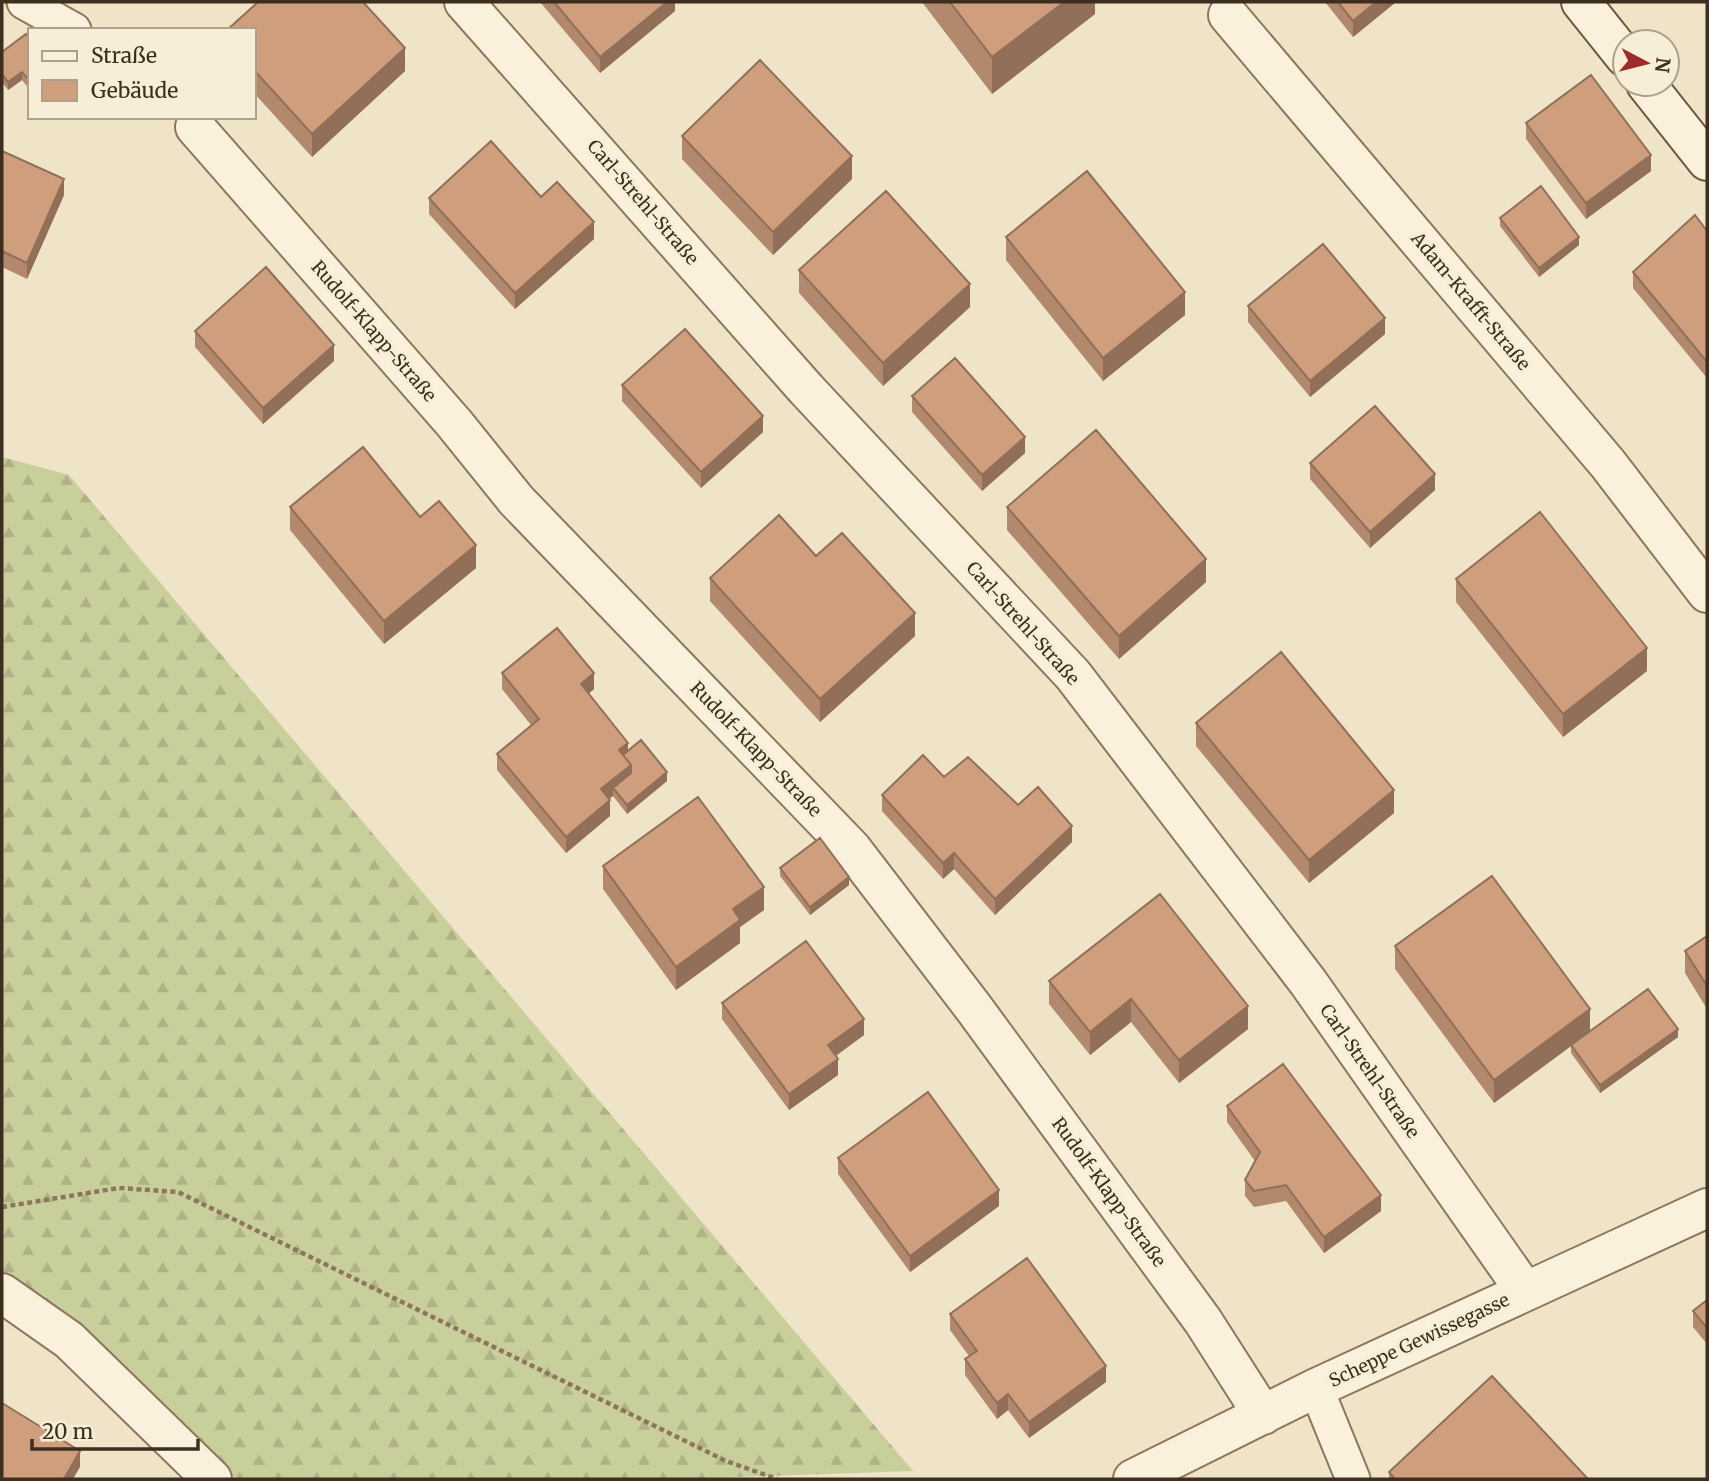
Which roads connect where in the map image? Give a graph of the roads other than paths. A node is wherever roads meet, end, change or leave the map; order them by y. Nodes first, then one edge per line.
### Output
1 (24, 2) edge
2 (464, 2) edge
3 (1581, 2) edge
4 (1222, 8) edge
5 (70, 28) edge
6 (1611, 40) edge
7 (1657, 98) edge
8 (190, 122) edge
9 (1707, 161) edge
10 (1707, 593) edge
11 (1707, 1208) edge
12 (1525, 1291) junction
13 (2, 1293) edge
14 (1316, 1388) junction
15 (1264, 1415) junction
16 (212, 1479) edge
17 (1133, 1479) edge
18 (1353, 1479) edge

1 - 5 lane
2 - 12 street, Carl-Strehl-Straße
3 - 6 street
4 - 10 street, Adam-Krafft-Straße
7 - 9 street
8 - 15 street, Rudolf-Klapp-Straße
11 - 12 street, Scheppe Gewissegasse
12 - 14 street, Scheppe Gewissegasse
13 - 16 street
14 - 15 street, Scheppe Gewissegasse
14 - 18 lane
15 - 17 street, Scheppe Gewissegasse

